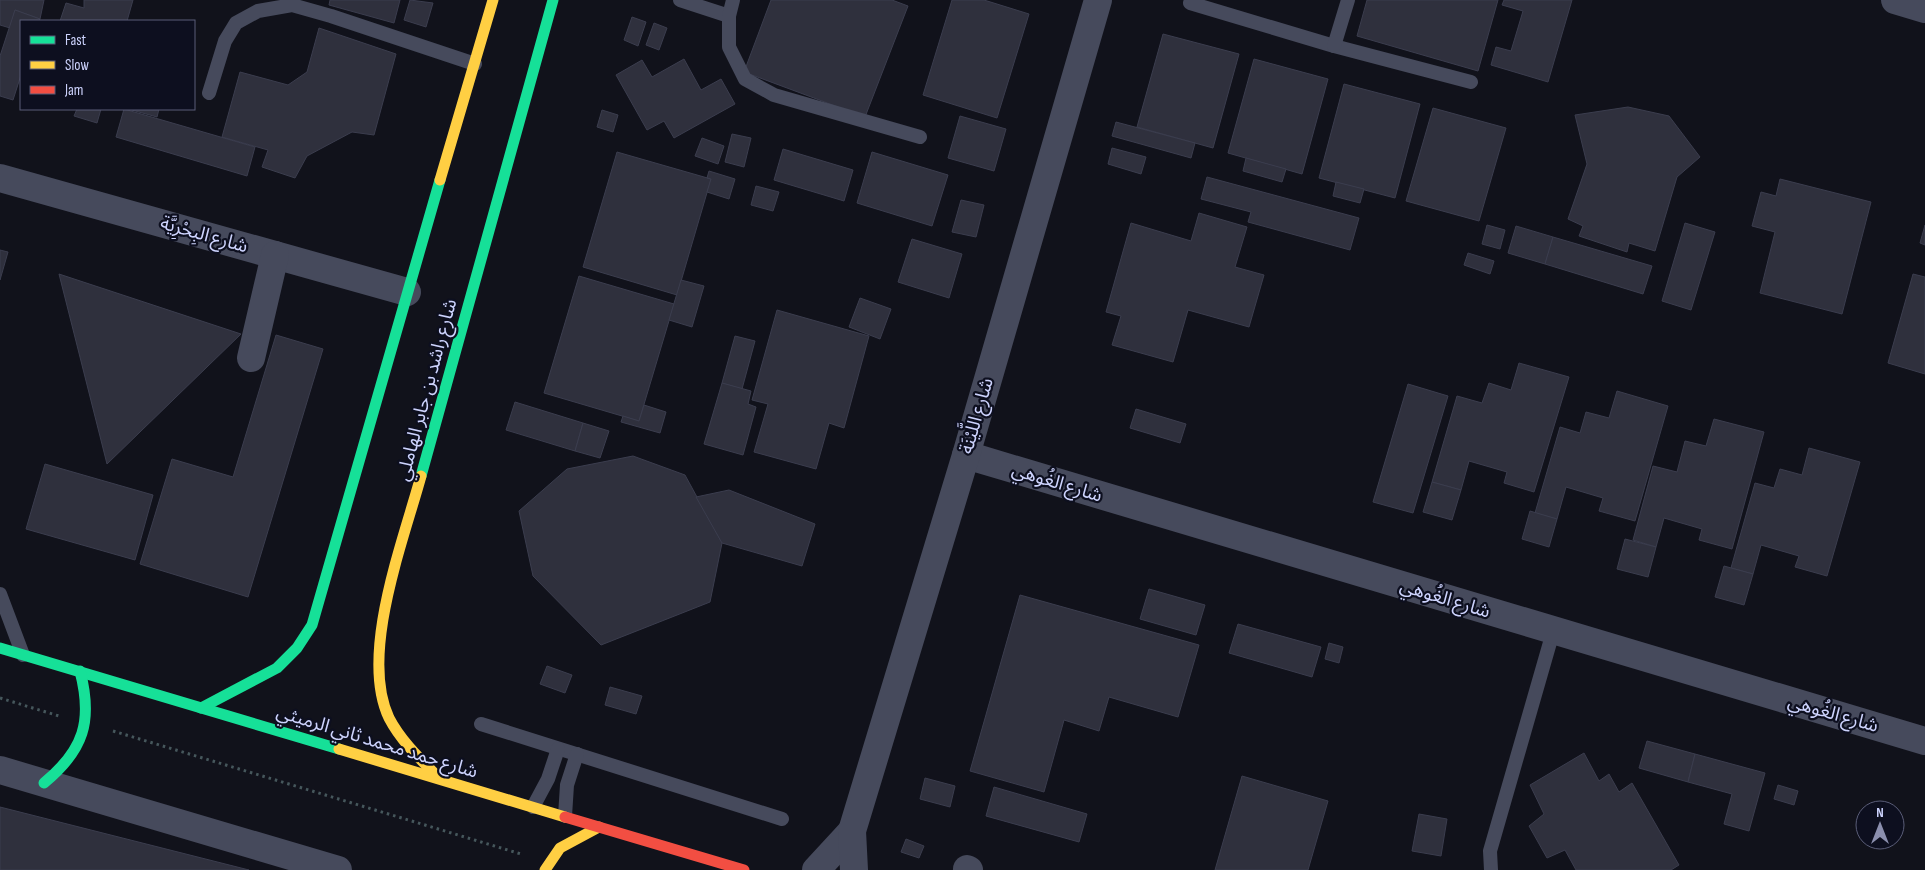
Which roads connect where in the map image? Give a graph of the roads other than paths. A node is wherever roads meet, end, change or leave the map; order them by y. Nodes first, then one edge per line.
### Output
1 (493, 0) edge
2 (553, 0) edge
3 (680, 0) edge
4 (733, 0) edge
5 (1098, 0) edge
6 (1348, 0) edge
7 (1895, 0) edge
8 (1190, 3) dead end
9 (1925, 9) edge
10 (729, 16) junction
11 (1334, 46) junction
12 (475, 64) junction
13 (1472, 82) dead end
14 (209, 92) dead end
15 (920, 137) dead end
16 (0, 178) edge
17 (275, 255) junction
18 (407, 292) junction
19 (251, 358) dead end
20 (966, 455) junction
21 (0, 594) edge
22 (1553, 632) junction
23 (0, 648) edge
24 (23, 655) junction
25 (80, 671) junction
26 (201, 708) junction
27 (481, 724) dead end
28 (1925, 741) edge
29 (558, 749) junction
30 (577, 754) junction
31 (0, 770) edge
32 (438, 777) junction
33 (44, 783) junction
34 (533, 807) junction
35 (565, 816) junction
36 (782, 819) dead end
37 (599, 827) junction
38 (852, 831) junction
39 (546, 866) edge
40 (338, 870) edge
41 (744, 870) edge
42 (816, 870) edge
43 (854, 870) edge
44 (1491, 870) edge

1 - 12 street
2 - 32 street, شارع راشد بن جابر الهاملي
3 - 10 lane
4 - 10 lane
5 - 20 street, شارع اللَّيْنَة
6 - 11 lane
7 - 9 street
8 - 11 lane
10 - 15 lane
11 - 13 lane
12 - 14 lane
12 - 18 street
16 - 17 street, شارع البِحْرِيَّة
17 - 18 street, شارع البِحْرِيَّة
17 - 19 street
18 - 26 street
20 - 22 street, شارع الغُوهي
20 - 38 street, شارع اللَّيْنَة
21 - 24 lane
22 - 28 street, شارع الغُوهي
22 - 44 lane
23 - 24 street, شارع حمد محمد ثاني الرميثي
24 - 25 street, شارع حمد محمد ثاني الرميثي
25 - 26 street, شارع حمد محمد ثاني الرميثي
25 - 33 street
26 - 32 street, شارع حمد محمد ثاني الرميثي
27 - 29 lane
29 - 30 lane
29 - 34 lane
30 - 35 lane
30 - 36 lane
31 - 33 street
32 - 34 street, شارع حمد محمد ثاني الرميثي
33 - 40 street
34 - 35 street, شارع حمد محمد ثاني الرميثي
35 - 37 street, شارع حمد محمد ثاني الرميثي
37 - 39 street
37 - 41 street, شارع حمد محمد ثاني الرميثي
38 - 42 street, شارع اللَّيْنَة
38 - 43 street, شارع اللَّيْنَة

